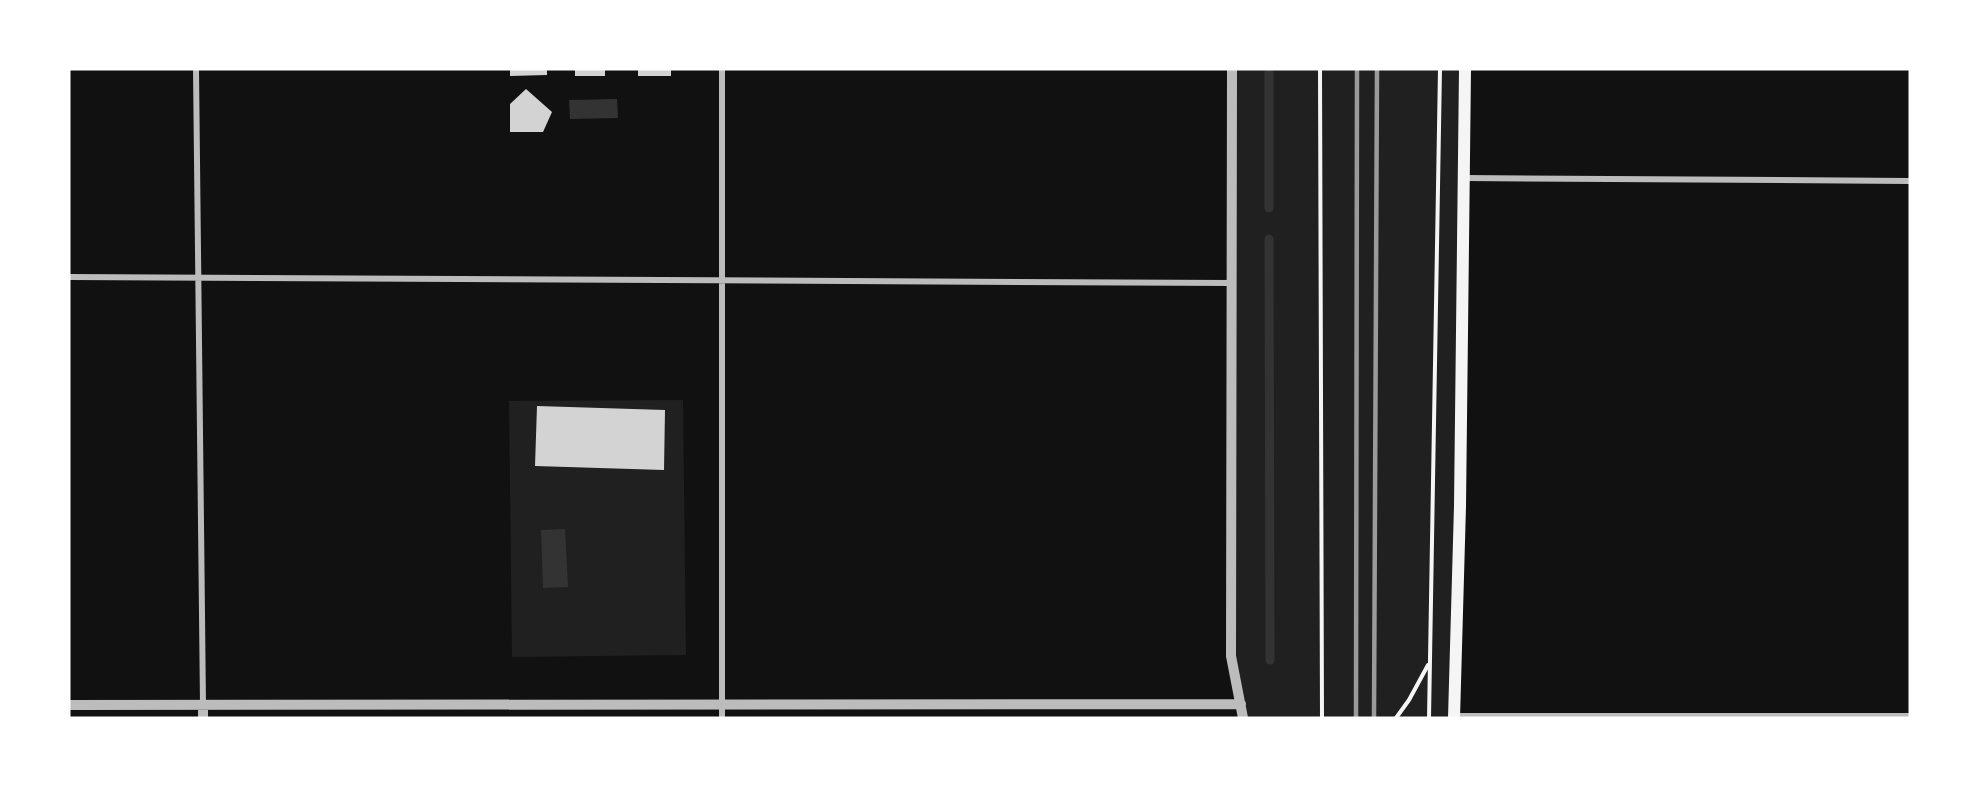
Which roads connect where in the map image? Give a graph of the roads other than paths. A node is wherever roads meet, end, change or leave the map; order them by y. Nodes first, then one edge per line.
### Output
1 (196, 69) edge
2 (722, 69) edge
3 (1232, 69) edge
4 (1465, 69) edge
5 (1465, 178) junction
6 (1910, 181) edge
7 (69, 277) edge
8 (199, 277) junction
9 (722, 280) junction
10 (1232, 283) junction
11 (722, 704) junction
12 (1241, 704) junction
13 (69, 705) edge
14 (203, 705) junction
15 (1910, 716) edge
16 (1454, 717) edge
17 (203, 718) edge
18 (722, 718) edge
19 (1243, 718) edge

1 - 8 street
2 - 9 street
3 - 10 street
4 - 5 main road
5 - 6 street
5 - 16 main road
7 - 8 street
8 - 9 street
8 - 14 street
9 - 10 street
9 - 11 street
10 - 12 street
11 - 12 street
11 - 14 street
11 - 18 street
12 - 19 street
13 - 14 street
14 - 17 street
15 - 16 street

